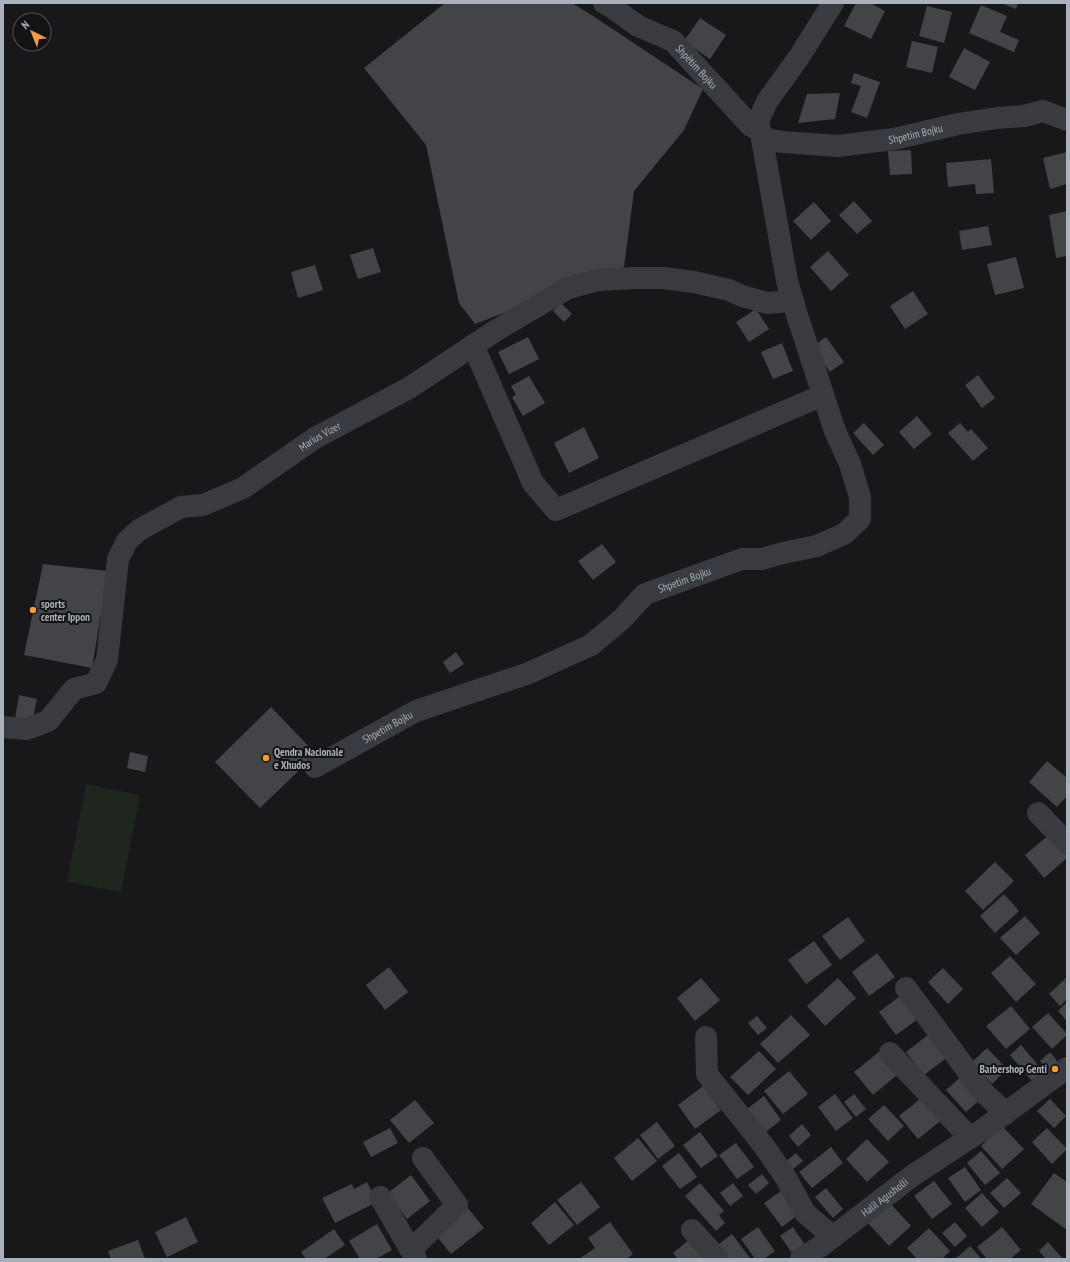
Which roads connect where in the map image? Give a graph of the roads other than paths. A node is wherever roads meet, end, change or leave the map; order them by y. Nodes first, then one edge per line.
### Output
1 (604, 3) edge
2 (833, 3) edge
3 (1067, 120) edge
4 (761, 135) junction
5 (793, 301) junction
6 (473, 345) junction
7 (823, 394) junction
8 (3, 728) edge
9 (315, 767) dead end
10 (1038, 813) dead end
11 (1067, 842) edge
12 (906, 988) dead end
13 (706, 1037) dead end
14 (890, 1053) dead end
15 (1067, 1068) edge
16 (1006, 1113) junction
17 (970, 1138) junction
18 (423, 1158) dead end
19 (380, 1197) dead end
20 (692, 1230) dead end
21 (833, 1237) junction
22 (413, 1255) edge
23 (718, 1259) edge
24 (801, 1259) edge

1 - 4 street, Shpëtim Bojku
2 - 4 street, Shpetim Bojku
3 - 4 street, Shpetim Bojku
4 - 5 street, Shpetim Bojku
5 - 6 street, Marius Vizer
5 - 7 street, Shpetim Bojku
6 - 7 street
6 - 8 street, Marius Vizer
7 - 9 street, Shpetim Bojku
10 - 11 street
12 - 16 street
13 - 21 street
14 - 17 street
15 - 16 street, Halil Agusholli
16 - 17 street, Halil Agusholli
17 - 21 street, Halil Agusholli
18 - 22 street
19 - 22 street
20 - 23 street
21 - 24 street, Halil Agusholli

